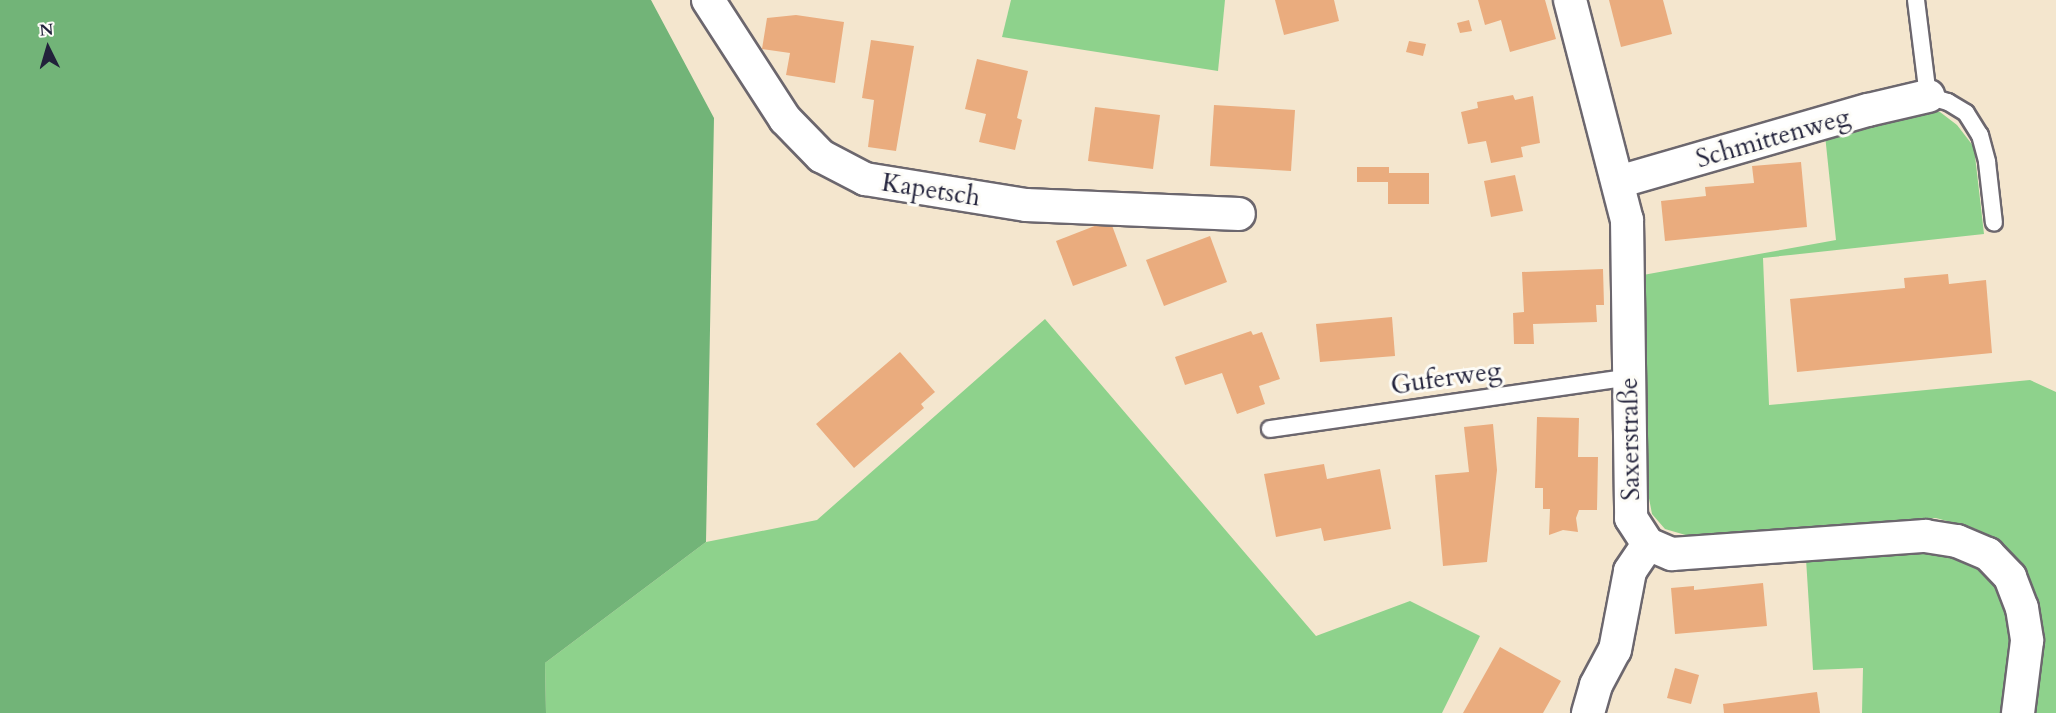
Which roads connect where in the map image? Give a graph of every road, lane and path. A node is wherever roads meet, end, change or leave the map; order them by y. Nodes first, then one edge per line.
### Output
1 (708, 0) edge
2 (1570, 0) edge
3 (1916, 0) edge
4 (1928, 96) junction
5 (1618, 182) junction
6 (1239, 214) dead end
7 (1994, 223) dead end
8 (1629, 377) junction
9 (1270, 429) dead end
10 (1648, 544) junction
11 (1588, 713) edge
12 (2018, 713) edge

1 - 6 street, Kapetsch
2 - 5 street, Saxerstraße
3 - 4 lane
4 - 5 street, Schmittenweg
4 - 7 lane
5 - 8 street, Saxerstraße
8 - 9 lane, Guferweg
8 - 10 street, Saxerstraße
10 - 11 street
10 - 12 street

